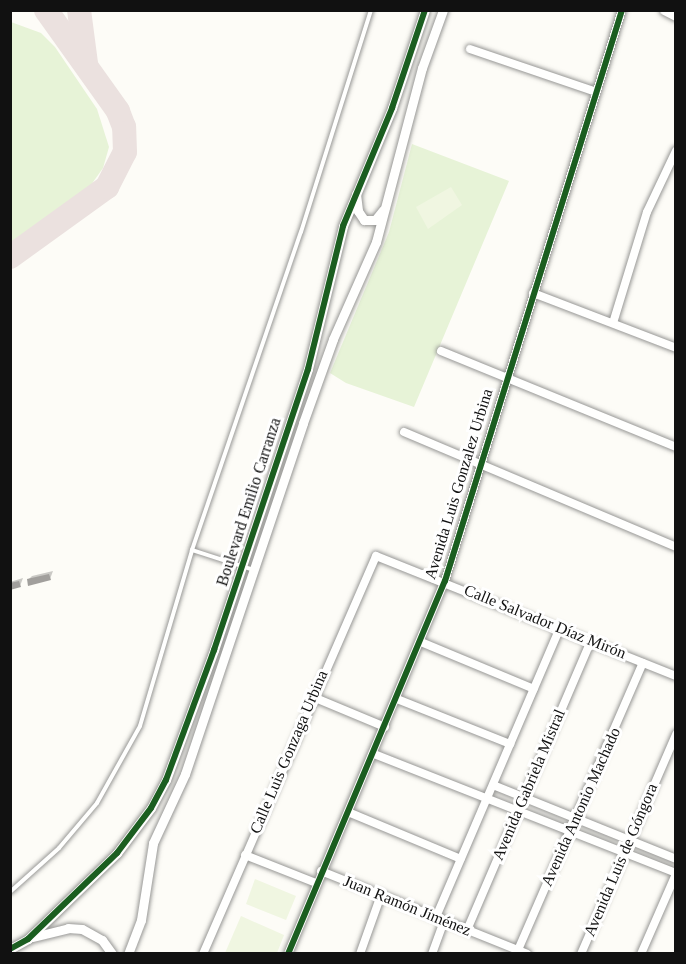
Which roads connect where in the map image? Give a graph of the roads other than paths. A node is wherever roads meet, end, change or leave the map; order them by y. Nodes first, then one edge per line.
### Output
1 (371, 10) edge
2 (425, 10) edge
3 (443, 10) edge
4 (622, 10) edge
5 (664, 10) edge
6 (675, 16) edge
7 (470, 49) dead end
8 (596, 92) junction
9 (675, 151) edge
10 (356, 192) junction
11 (390, 199) junction
12 (533, 294) junction
13 (613, 323) junction
14 (675, 348) edge
15 (441, 351) dead end
16 (506, 378) junction
17 (404, 432) dead end
18 (675, 447) edge
19 (480, 465) junction
20 (675, 548) edge
21 (192, 550) junction
22 (380, 555) joint
23 (243, 566) junction
24 (254, 570) junction
25 (445, 581) junction
26 (560, 628) junction
27 (591, 641) junction
28 (421, 642) junction
29 (643, 663) junction
30 (675, 676) edge
31 (534, 689) junction
32 (313, 697) junction
33 (397, 699) junction
34 (385, 727) junction
35 (675, 735) edge
36 (510, 744) junction
37 (374, 754) junction
38 (493, 785) junction
39 (524, 798) junction
40 (487, 799) junction
41 (348, 812) junction
42 (518, 812) junction
43 (576, 819) junction
44 (570, 832) junction
45 (629, 840) junction
46 (624, 853) junction
47 (245, 855) junction
48 (461, 859) junction
49 (675, 859) edge
50 (321, 871) junction
51 (675, 874) edge
52 (316, 883) junction
53 (10, 892) edge
54 (381, 896) junction
55 (440, 919) junction
56 (467, 930) junction
57 (28, 939) junction
58 (502, 944) junction
59 (10, 949) edge
60 (518, 950) junction
61 (112, 954) edge
62 (128, 954) edge
63 (203, 954) edge
64 (288, 954) edge
65 (360, 954) edge
66 (432, 954) edge
67 (499, 954) edge
68 (527, 954) edge
69 (581, 954) edge
70 (641, 954) edge

1 - 21 lane
2 - 10 street, Boulevard Emilio Carranza
3 - 11 street, Boulevard Emilio Carranza
4 - 8 street, Avenida Luis Gonzalez Urbina
5 - 6 street
7 - 8 street
8 - 12 street, Avenida Luis Gonzalez Urbina
9 - 13 street
10 - 11 street
10 - 23 street, Boulevard Emilio Carranza
11 - 24 street, Boulevard Emilio Carranza
12 - 13 street
12 - 16 street, Avenida Luis Gonzalez Urbina
13 - 14 street
15 - 16 street
16 - 18 street
16 - 19 street, Avenida Luis Gonzalez Urbina
17 - 19 street
19 - 20 street
19 - 25 street, Avenida Luis Gonzalez Urbina
21 - 23 lane
21 - 53 lane
22 - 25 street, Calle Salvador Díaz Mirón
22 - 32 street, Calle Luis Gonzaga Urbina
23 - 24 lane
23 - 57 street, Boulevard Emilio Carranza
24 - 62 street, Boulevard Emilio Carranza
25 - 26 street, Calle Salvador Díaz Mirón
25 - 28 street, Avenida Luis Gonzalez Urbina
26 - 27 street, Calle Salvador Díaz Mirón
26 - 31 street
27 - 29 street, Calle Salvador Díaz Mirón
27 - 39 street, Avenida Gabriela Mistral
28 - 31 street
28 - 33 street, Avenida Luis Gonzalez Urbina
29 - 30 street, Calle Salvador Díaz Mirón
29 - 43 street, Avenida Antonio Machado
31 - 36 street
32 - 34 street
32 - 47 street, Calle Luis Gonzaga Urbina
33 - 34 street, Avenida Luis Gonzalez Urbina
33 - 36 street
34 - 37 street, Avenida Luis Gonzalez Urbina
35 - 45 street, Avenida Luis de Góngora
36 - 38 street
37 - 40 street
37 - 41 street, Avenida Luis Gonzalez Urbina
38 - 39 street
38 - 40 street
39 - 42 street, Avenida Gabriela Mistral
39 - 43 street
40 - 42 street
40 - 48 street
41 - 48 street
41 - 50 street, Avenida Luis Gonzalez Urbina
42 - 44 street
42 - 56 street, Avenida Gabriela Mistral
43 - 44 street, Avenida Antonio Machado
43 - 45 street
44 - 46 street
44 - 60 street, Avenida Antonio Machado
45 - 46 street, Avenida Luis de Góngora
45 - 49 street
46 - 51 street
46 - 69 street, Avenida Luis de Góngora
47 - 52 street
47 - 63 street, Calle Luis Gonzaga Urbina
48 - 55 street
50 - 52 street, Avenida Luis Gonzalez Urbina
50 - 54 street, Juan Ramón Jiménez
51 - 70 street
52 - 64 street, Avenida Luis Gonzalez Urbina
54 - 55 street, Juan Ramón Jiménez
54 - 65 street
55 - 56 street, Juan Ramón Jiménez
55 - 66 street
56 - 58 street, Juan Ramón Jiménez
57 - 59 street, Boulevard Emilio Carranza
57 - 61 street
58 - 60 street, Juan Ramón Jiménez
58 - 67 street
60 - 68 street, Juan Ramón Jiménez

